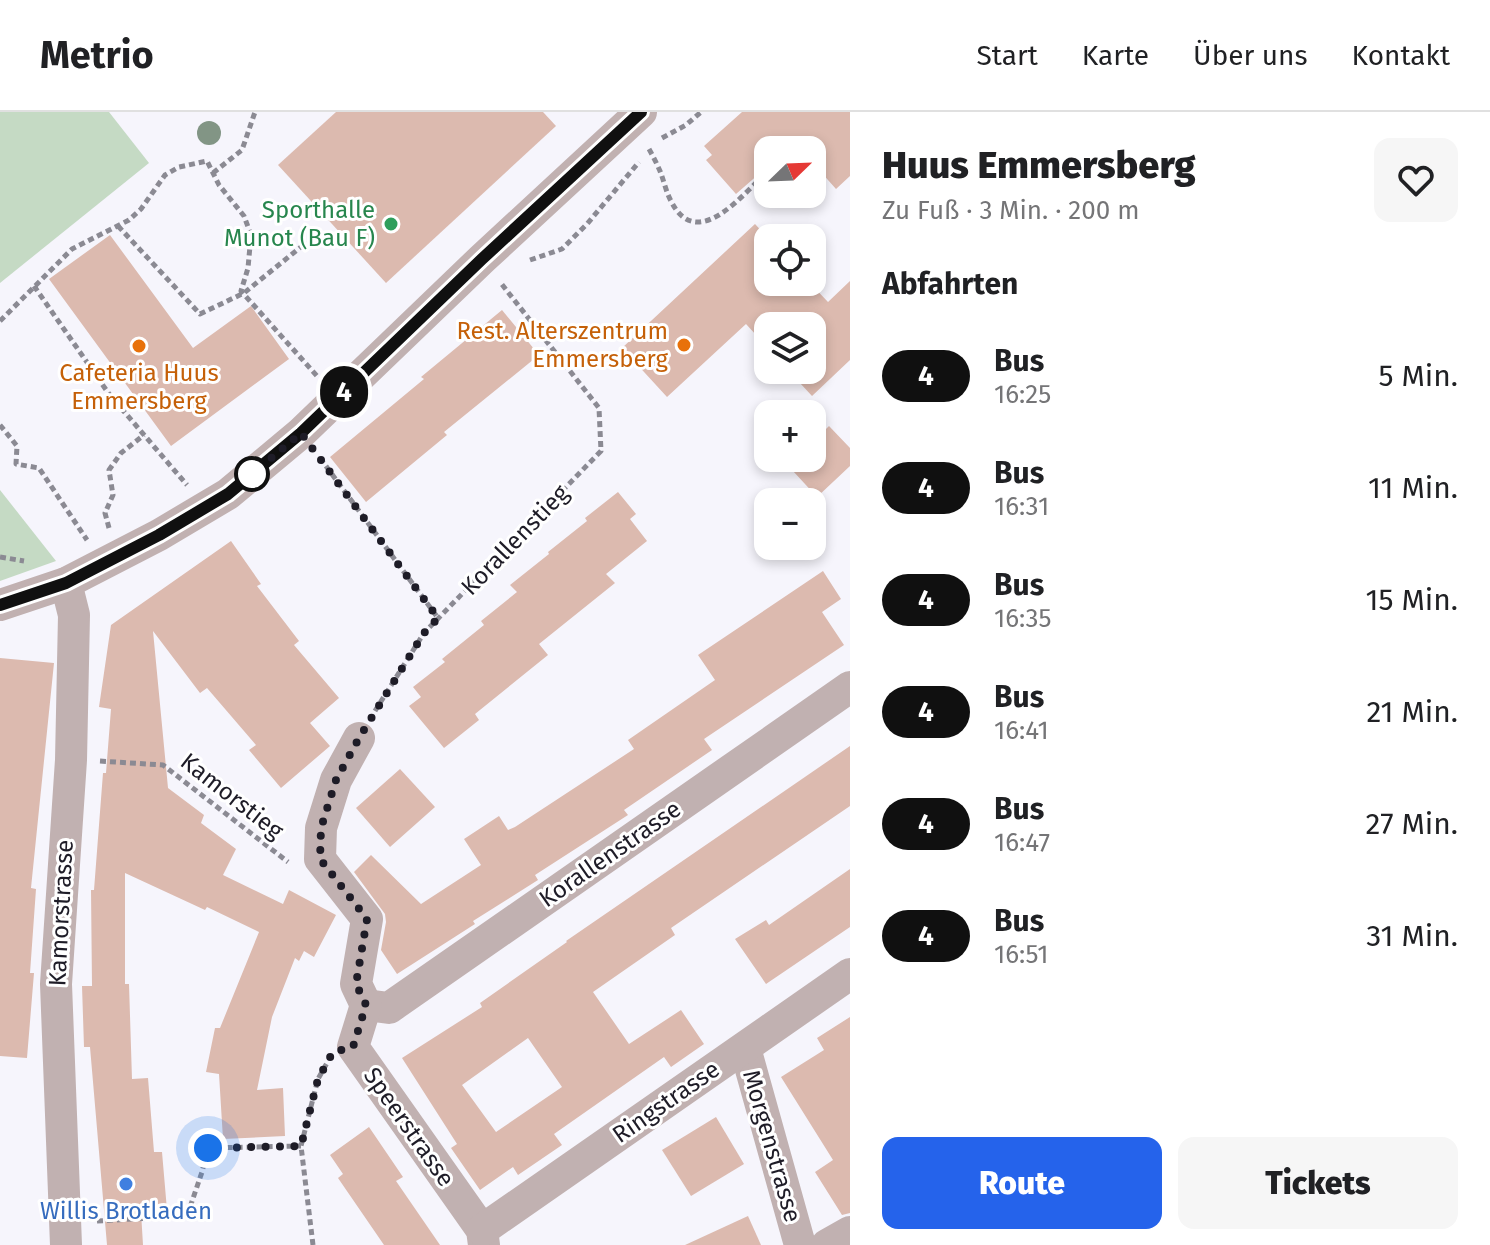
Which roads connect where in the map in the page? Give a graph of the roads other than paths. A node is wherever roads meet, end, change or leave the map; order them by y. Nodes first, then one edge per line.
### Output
1 (641, 112) edge
2 (66, 583) junction
3 (0, 605) edge
4 (850, 687) edge
5 (359, 738) road end
6 (850, 974) edge
7 (366, 1005) junction
8 (745, 1048) junction
9 (850, 1232) edge
10 (483, 1237) edge
11 (66, 1245) edge
12 (800, 1245) edge
13 (827, 1245) edge

1 - 2 street
2 - 3 street
2 - 11 street, Kamorstrasse
4 - 7 street, Korallenstrasse
5 - 7 street
6 - 8 street, Ringstrasse
7 - 10 street, Speerstrasse
8 - 10 street, Ringstrasse
8 - 12 street, Morgenstrasse
9 - 13 street

